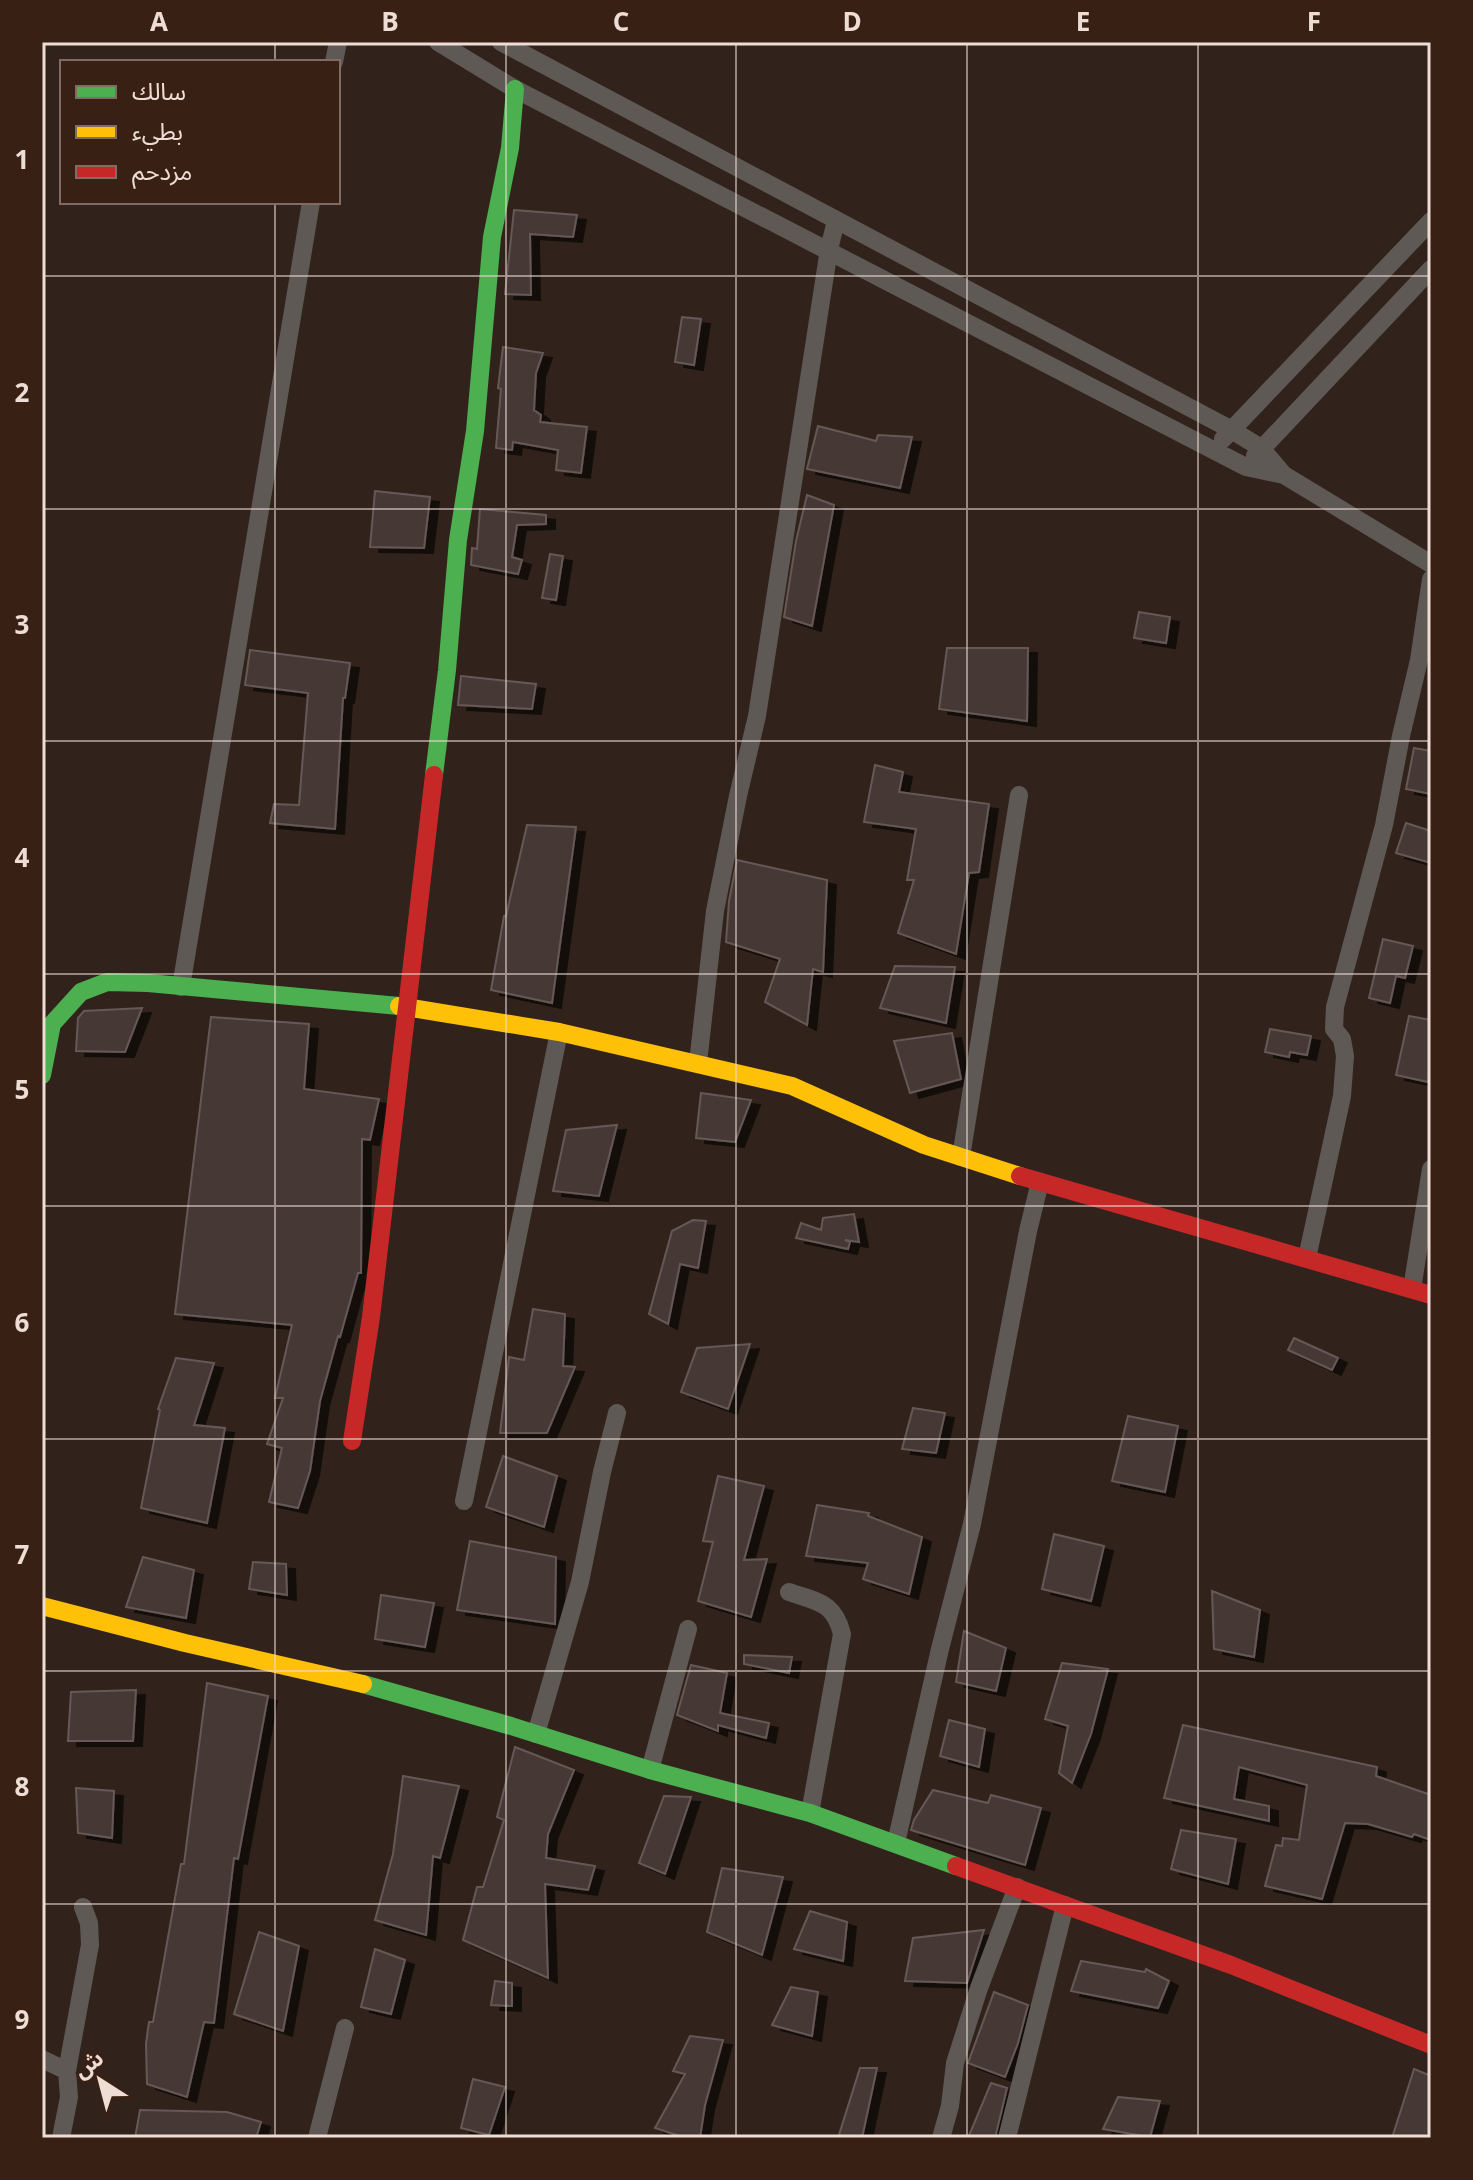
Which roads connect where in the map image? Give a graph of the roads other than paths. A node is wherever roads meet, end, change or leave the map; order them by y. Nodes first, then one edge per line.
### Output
1 (438, 42) edge
2 (501, 42) edge
3 (515, 89) junction
4 (311, 204) edge
5 (836, 221) junction
6 (1431, 221) edge
7 (829, 249) junction
8 (1431, 269) edge
9 (1230, 429) junction
10 (1261, 448) junction
11 (1214, 451) junction
12 (1246, 467) junction
13 (1284, 475) junction
14 (1431, 564) edge
15 (1431, 579) edge
16 (1019, 795) dead end
17 (181, 987) junction
18 (405, 1007) junction
19 (559, 1032) junction
20 (698, 1063) junction
21 (42, 1075) edge
22 (961, 1157) junction
23 (1431, 1169) edge
24 (1040, 1182) junction
25 (1307, 1258) junction
26 (1412, 1289) junction
27 (1431, 1295) edge
28 (617, 1413) dead end
29 (352, 1441) dead end
30 (464, 1501) dead end
31 (789, 1592) dead end
32 (42, 1606) edge
33 (688, 1629) dead end
34 (536, 1734) junction
35 (650, 1770) junction
36 (810, 1813) junction
37 (896, 1843) junction
38 (1017, 1887) junction
39 (1065, 1905) junction
40 (83, 1907) dead end
41 (345, 2028) dead end
42 (1431, 2045) edge
43 (42, 2059) edge
44 (67, 2071) junction
45 (61, 2138) edge
46 (317, 2138) edge
47 (941, 2138) edge
48 (1007, 2138) edge

1 - 3 street
2 - 5 street
3 - 7 street
3 - 18 street
4 - 17 street
5 - 7 street
5 - 9 street
6 - 9 street
7 - 11 street
7 - 20 street
8 - 10 street
9 - 10 street
9 - 11 street
10 - 12 street
10 - 13 street
11 - 12 street
12 - 13 street
13 - 14 street
15 - 25 street
16 - 22 street
17 - 18 street
17 - 21 street
18 - 19 street
18 - 29 street
19 - 20 street
19 - 30 street
20 - 22 street
22 - 24 street
23 - 26 street
24 - 25 street
24 - 37 street
25 - 26 street
26 - 27 street
28 - 34 street
31 - 36 street
32 - 34 street
33 - 35 street
34 - 35 street
35 - 36 street
36 - 37 street
37 - 38 street
38 - 39 street
38 - 47 street
39 - 42 street
39 - 48 street
40 - 44 street
41 - 46 street
43 - 44 street
44 - 45 street

